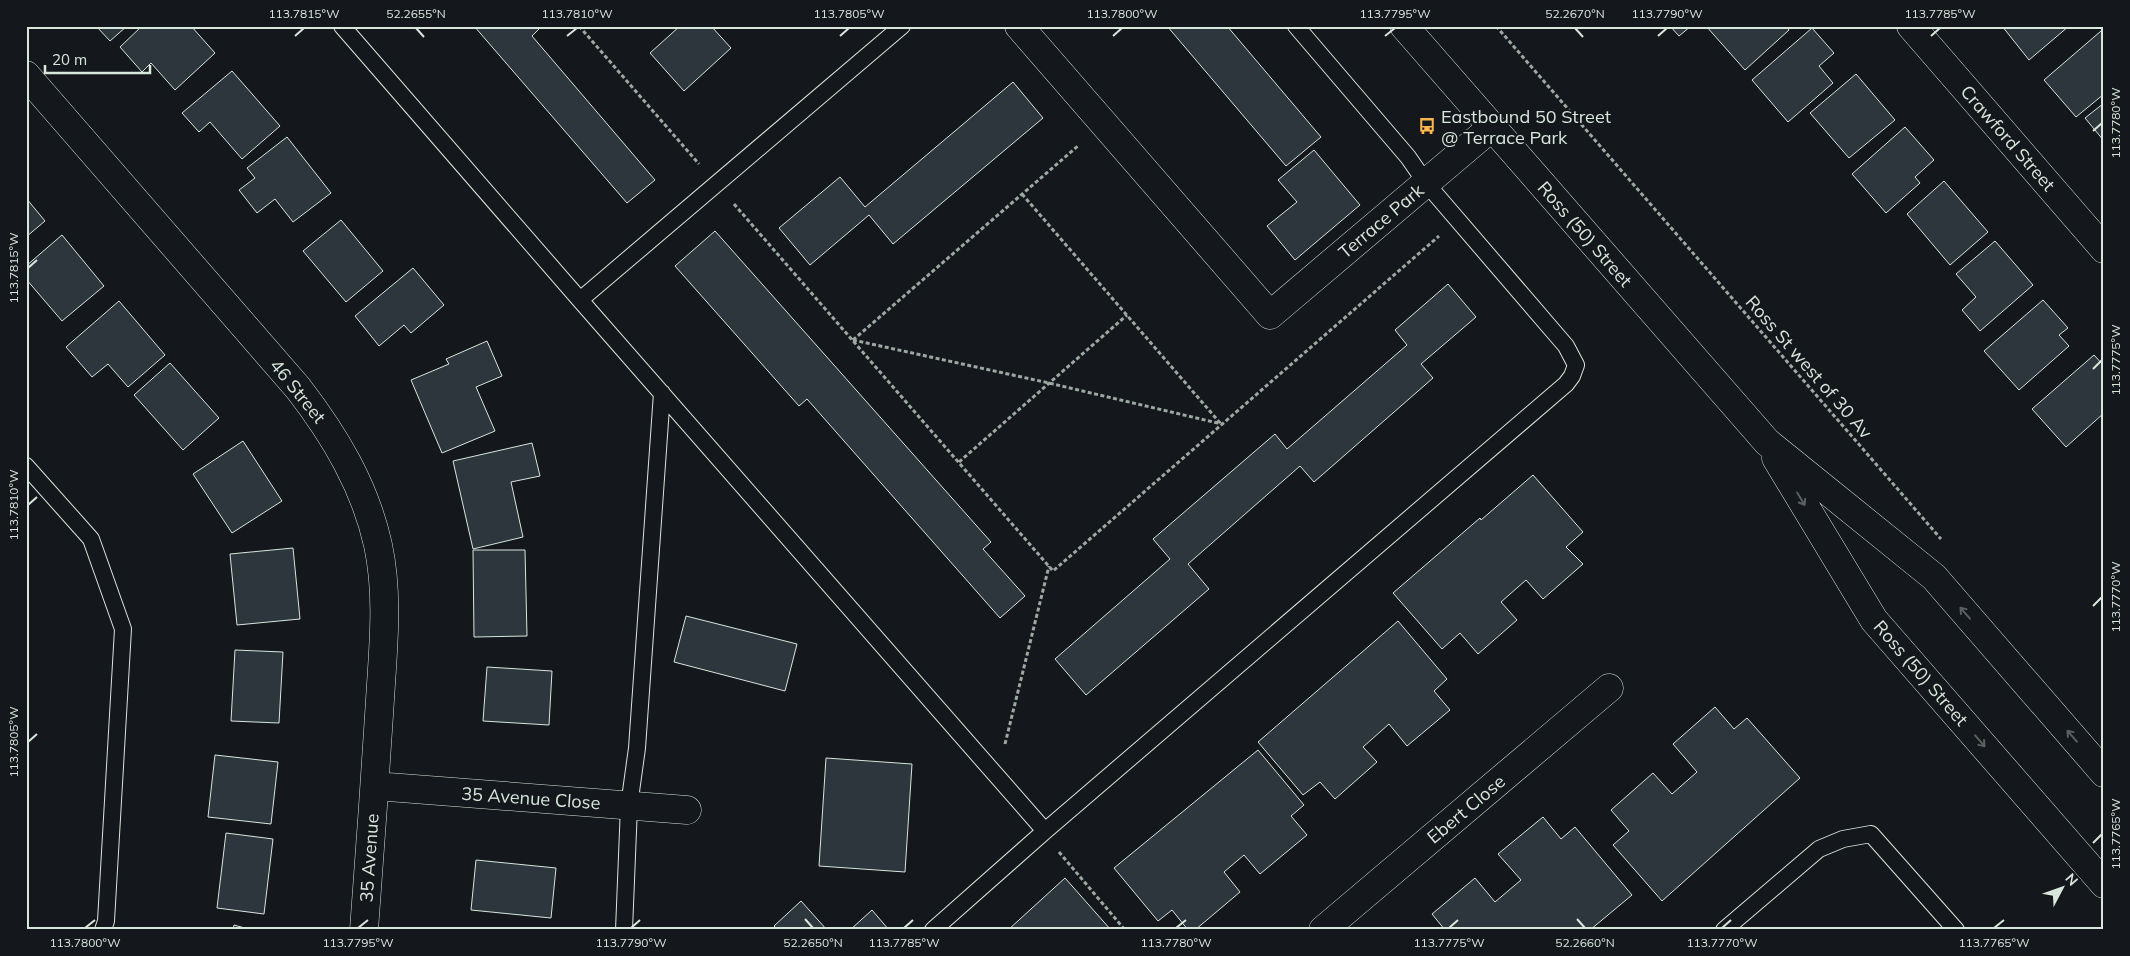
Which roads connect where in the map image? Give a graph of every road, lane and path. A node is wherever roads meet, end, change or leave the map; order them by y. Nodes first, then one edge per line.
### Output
1 (342, 26) edge
2 (579, 26) edge
3 (902, 26) edge
4 (1019, 26) edge
5 (1296, 26) edge
6 (1404, 26) edge
7 (1496, 26) edge
8 (1912, 26) edge
9 (26, 75) edge
10 (1104, 124) junction
11 (1492, 127) junction
12 (1426, 183) junction
13 (717, 185) junction
14 (1022, 194) junction
15 (1439, 236) dead end
16 (2104, 249) edge
17 (580, 300) junction
18 (1127, 315) junction
19 (852, 340) junction
20 (1049, 383) junction
21 (662, 393) junction
22 (1222, 424) junction
23 (1767, 442) junction
24 (959, 462) junction
25 (26, 466) edge
26 (1942, 540) dead end
27 (1049, 565) junction
28 (1609, 688) dead end
29 (2104, 772) edge
30 (997, 776) junction
31 (375, 786) junction
32 (629, 806) junction
33 (688, 810) dead end
34 (1045, 830) junction
35 (2104, 884) edge
36 (103, 930) edge
37 (364, 930) edge
38 (624, 930) edge
39 (933, 930) edge
40 (1125, 930) edge
41 (1323, 930) edge
42 (1724, 930) edge
43 (1956, 930) edge

1 - 17 lane
2 - 13 path
3 - 13 lane
4 - 10 street
5 - 12 lane
6 - 11 street, Ross (50) Street
7 - 26 path, Ross St west of 30 Av
8 - 16 street, Crawford Street
9 - 31 street, 46 Street
10 - 12 street, Terrace Park
10 - 14 path
11 - 12 street, Terrace Park
11 - 23 street, Ross (50) Street
12 - 34 lane
13 - 17 lane
13 - 19 path
14 - 18 path
14 - 19 path
15 - 22 path
17 - 21 lane
18 - 20 path
18 - 22 path
19 - 20 path
19 - 24 path
20 - 22 path
20 - 24 path
21 - 30 lane
21 - 32 lane
22 - 27 path
29 -> 23 street, Ross (50) Street
23 -> 35 street, Ross (50) Street
24 - 27 path
25 - 36 lane
27 - 30 path
28 - 41 street, Ebert Close
30 - 34 lane
31 - 32 street, 35 Avenue Close
31 - 37 street, 35 Avenue
32 - 33 street, 35 Avenue Close
32 - 38 lane
34 - 39 lane
34 - 40 path
42 - 43 lane

